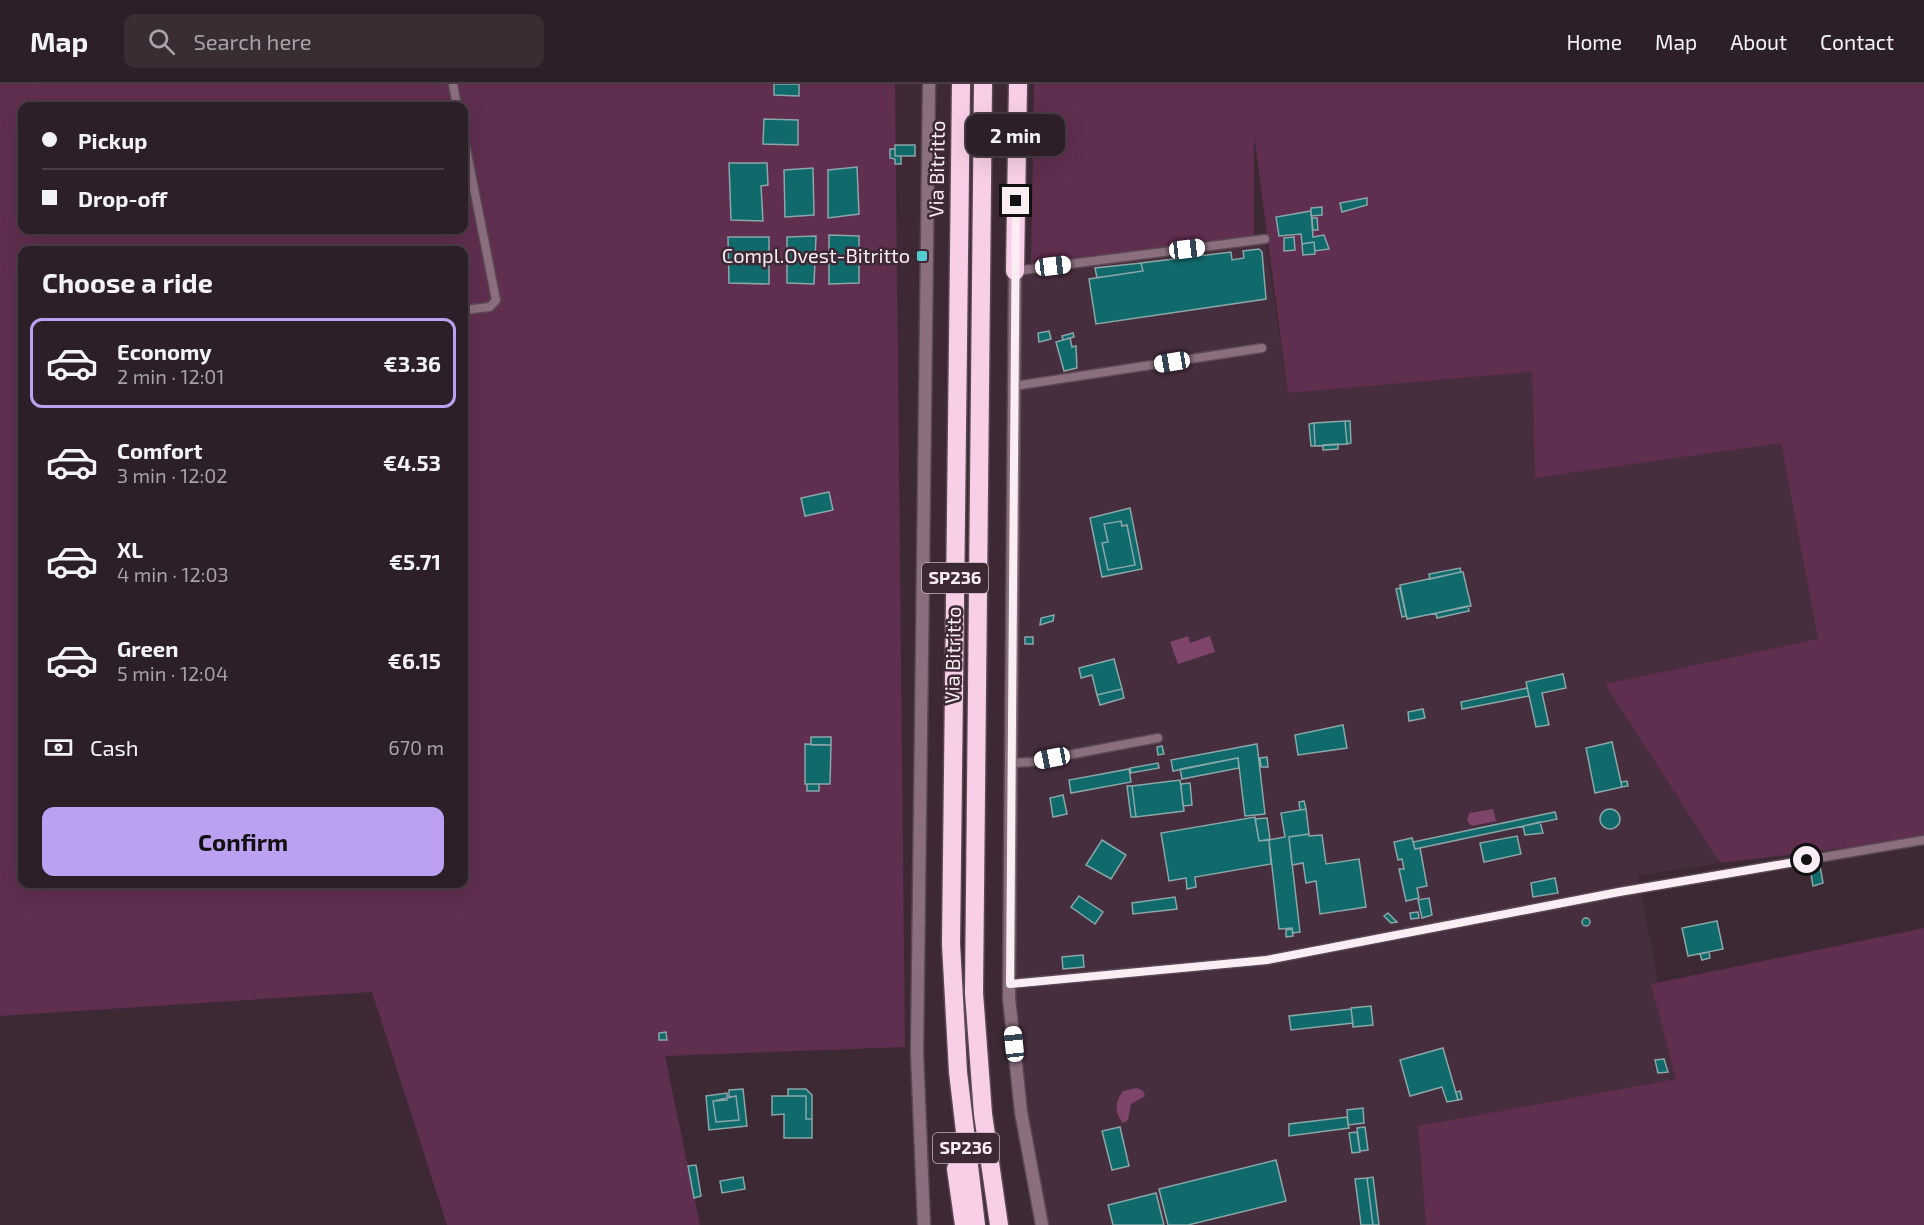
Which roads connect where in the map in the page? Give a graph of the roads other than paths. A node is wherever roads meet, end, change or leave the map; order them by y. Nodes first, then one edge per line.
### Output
1 (453, 84) edge
2 (929, 84) edge
3 (961, 84) edge
4 (983, 84) edge
5 (1018, 84) edge
6 (456, 102) edge
7 (468, 158) edge
8 (1266, 239) dead end
9 (1015, 271) junction
10 (468, 310) edge
11 (1262, 348) dead end
12 (1014, 386) junction
13 (1158, 738) dead end
14 (1011, 763) junction
15 (1924, 840) edge
16 (1010, 984) junction
17 (958, 1072) junction
18 (924, 1225) edge
19 (964, 1225) edge
20 (976, 1225) edge
21 (1001, 1225) edge
22 (1042, 1225) edge

1 - 6 lane
2 - 18 street
3 - 17 highway, Via Bitritto / SP236
4 - 21 highway, Via Bitritto / SP236
5 - 9 highway
7 - 10 lane
8 - 9 lane
9 - 12 street
11 - 12 lane
12 - 14 street
13 - 14 lane
14 - 16 street
15 - 16 lane
16 - 22 street
17 - 19 highway
17 - 20 highway, Via Bitritto / SP236

